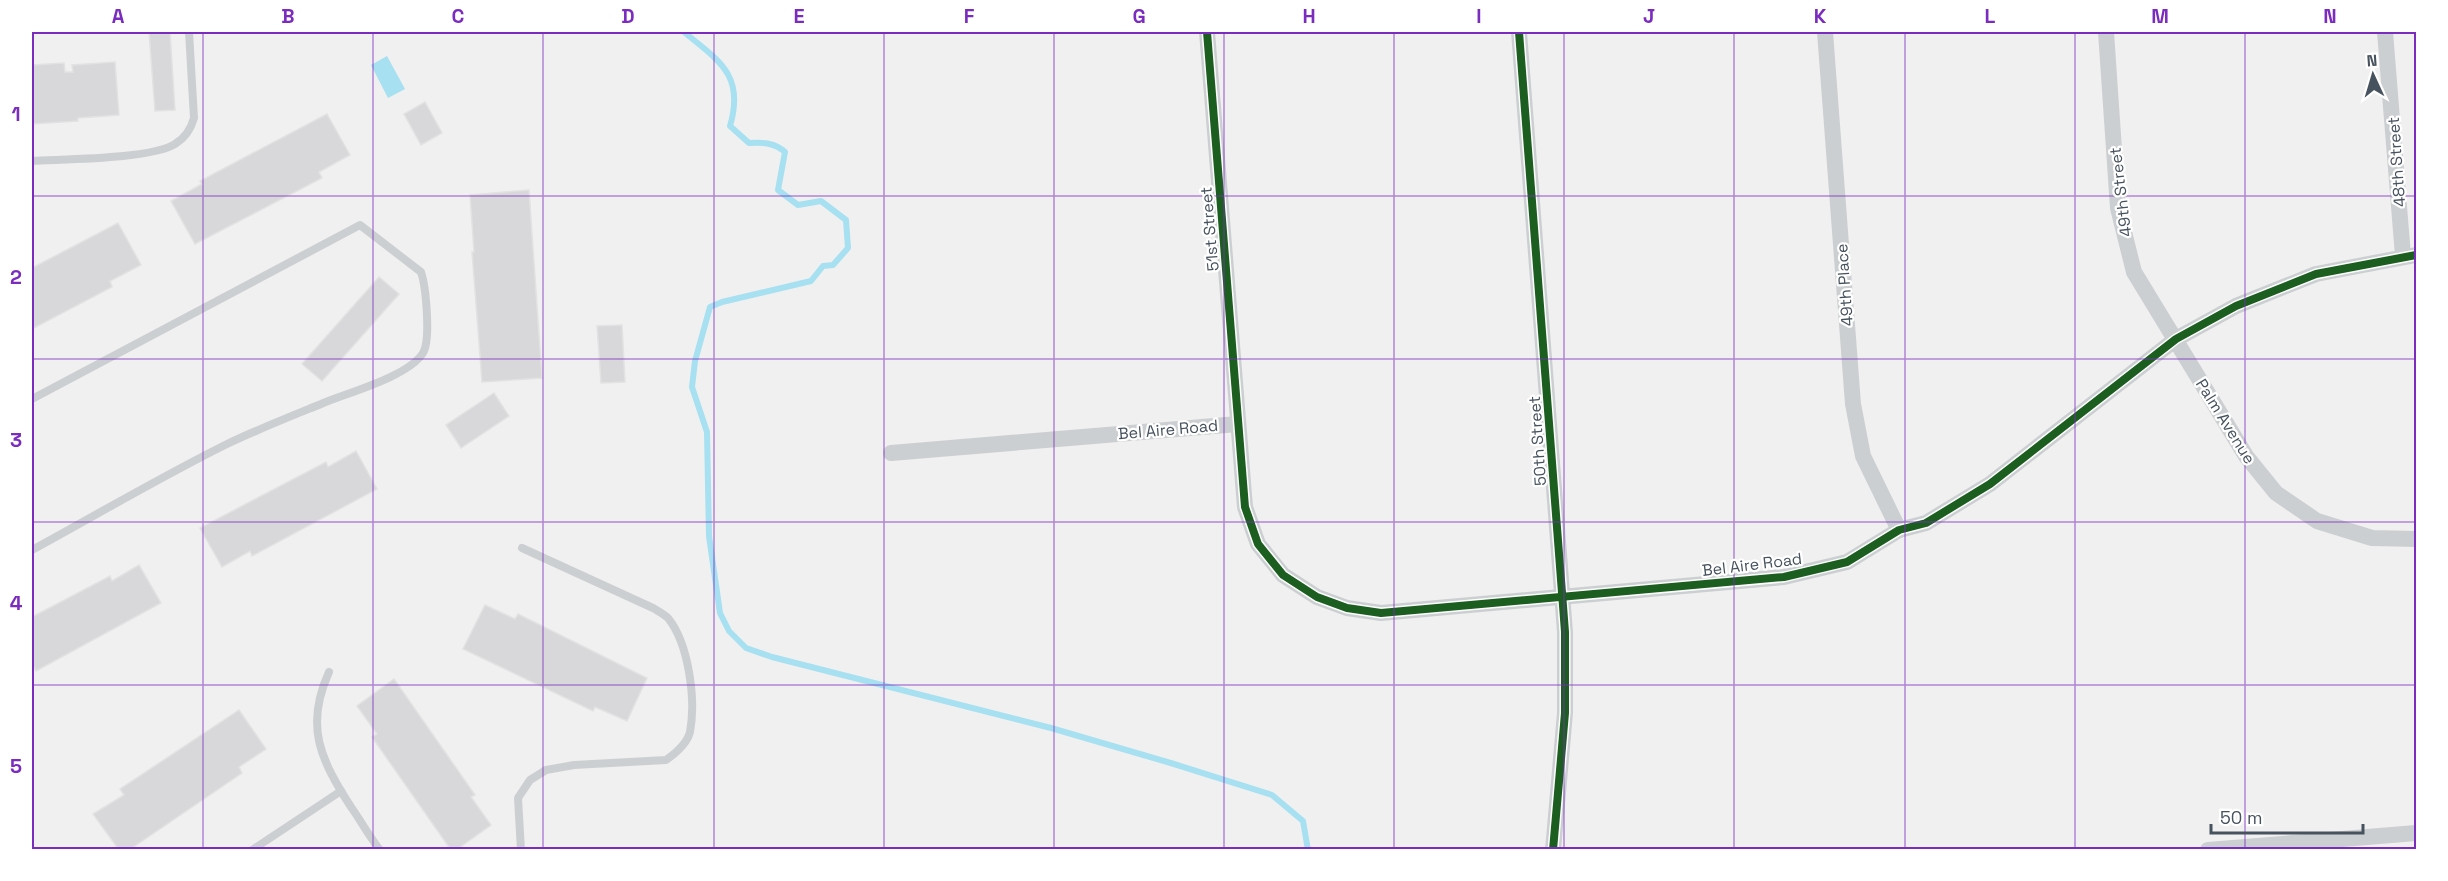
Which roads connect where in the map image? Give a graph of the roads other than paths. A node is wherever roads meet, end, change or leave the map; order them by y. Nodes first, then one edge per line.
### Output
1 (189, 32) edge
2 (1207, 32) edge
3 (1519, 32) edge
4 (1826, 32) edge
5 (2106, 32) edge
6 (2385, 32) edge
7 (32, 161) edge
8 (2410, 256) edge
9 (2176, 339) junction
10 (32, 399) edge
11 (1238, 424) junction
12 (891, 453) dead end
13 (1899, 530) junction
14 (2416, 539) edge
15 (522, 548) dead end
16 (32, 550) edge
17 (1562, 596) junction
18 (328, 672) dead end
19 (341, 791) junction
20 (2416, 833) edge
21 (252, 849) edge
22 (380, 849) edge
23 (520, 849) edge
24 (1553, 849) edge
25 (2208, 849) edge

1 - 7 lane
2 - 11 street, 51st Street
3 - 17 street, 50th Street
4 - 13 street, 49th Place
5 - 9 street, 49th Street
6 - 8 street, 48th Street
8 - 9 street, Bel Aire Road
9 - 13 street, Bel Aire Road
9 - 14 street, Palm Avenue
10 - 16 lane
11 - 12 street, Bel Aire Road
11 - 17 street, Bel Aire Road
13 - 17 street, Bel Aire Road
15 - 23 lane
17 - 24 street, 50th Street
18 - 19 lane
19 - 21 lane
19 - 22 lane
20 - 25 street

